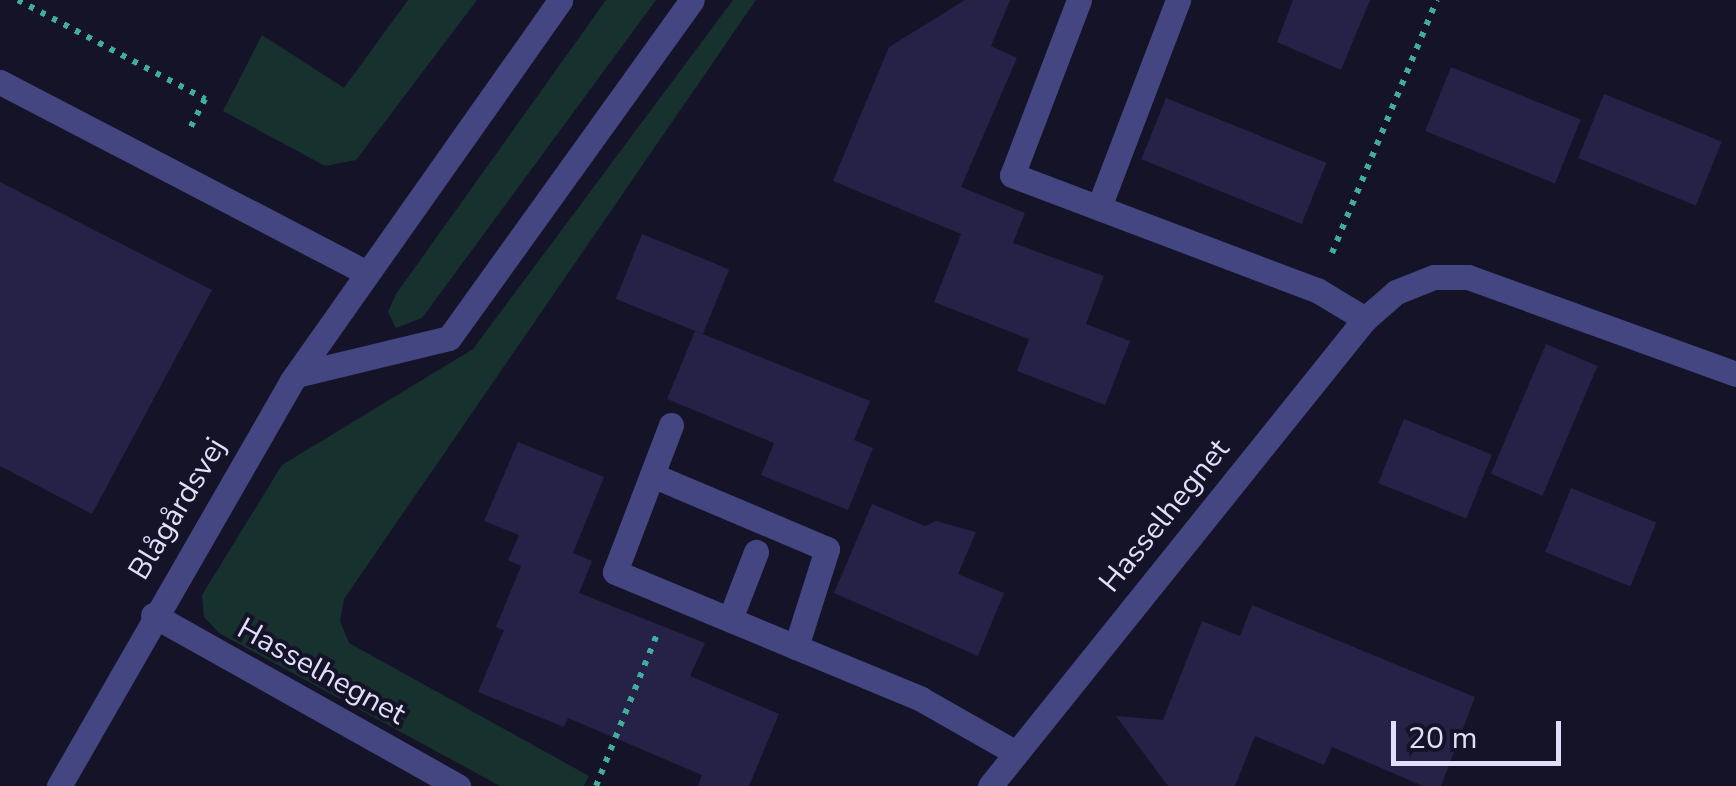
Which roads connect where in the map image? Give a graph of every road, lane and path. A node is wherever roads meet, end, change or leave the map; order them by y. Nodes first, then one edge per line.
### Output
1 (18, 0) edge
2 (560, 0) edge
3 (692, 0) edge
4 (1079, 0) edge
5 (1178, 0) edge
6 (1437, 0) edge
7 (0, 82) edge
8 (168, 170) junction
9 (1099, 207) junction
10 (366, 272) junction
11 (1317, 290) junction
12 (1365, 318) junction
13 (1736, 374) edge
14 (296, 375) junction
15 (671, 425) dead end
16 (652, 475) junction
17 (756, 552) dead end
18 (672, 596) junction
19 (153, 615) junction
20 (730, 620) junction
21 (796, 647) junction
22 (1016, 753) junction
23 (59, 786) edge
24 (458, 786) edge
25 (596, 786) edge
26 (990, 786) edge

1 - 8 path
2 - 10 street, Blågårdsvej
3 - 14 street
4 - 9 street
5 - 9 street
6 - 11 path
7 - 8 street
8 - 10 street
9 - 11 street
10 - 14 street, Blågårdsvej
11 - 12 street
12 - 13 street, Hasselhegnet
12 - 22 street, Hasselhegnet
14 - 19 street, Blågårdsvej
15 - 16 street
16 - 18 street
16 - 21 street
17 - 20 street
18 - 20 street
18 - 25 path
19 - 23 street, Blågårdsvej
19 - 24 street, Hasselhegnet
20 - 21 street
21 - 22 street
22 - 26 street, Hasselhegnet

